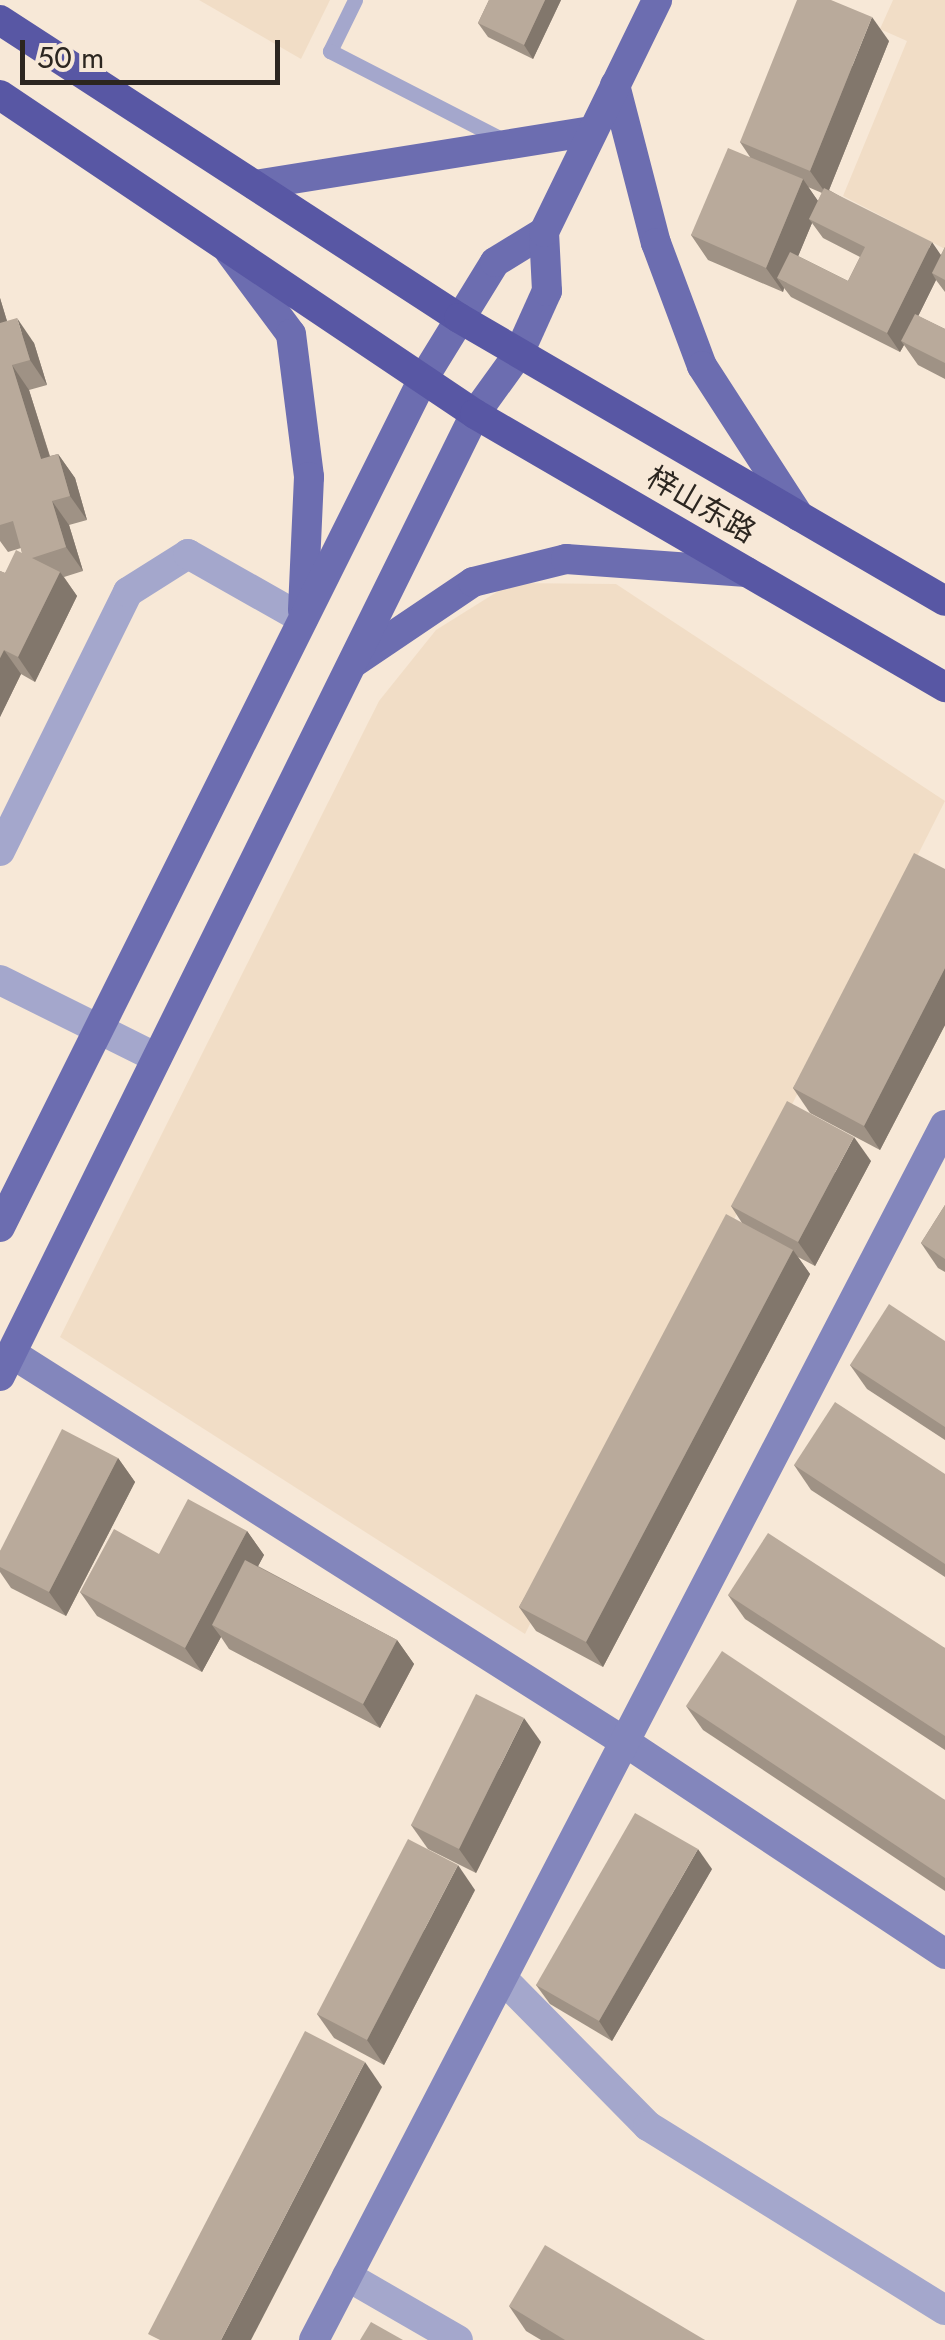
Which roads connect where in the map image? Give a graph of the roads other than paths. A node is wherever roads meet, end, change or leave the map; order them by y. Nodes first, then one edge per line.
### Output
1 (355, 0) edge
2 (657, 0) edge
3 (0, 20) edge
4 (615, 85) junction
5 (0, 95) edge
6 (593, 131) junction
7 (511, 144) junction
8 (254, 185) junction
9 (544, 232) junction
10 (225, 246) junction
11 (459, 318) junction
12 (519, 353) junction
13 (423, 379) junction
14 (475, 414) junction
15 (798, 516) junction
16 (747, 572) junction
17 (945, 601) edge
18 (303, 620) junction
19 (350, 665) junction
20 (945, 687) edge
21 (0, 851) edge
22 (0, 980) edge
23 (98, 1030) junction
24 (156, 1058) junction
25 (945, 1126) edge
26 (0, 1227) edge
27 (6, 1364) edge
28 (625, 1742) junction
29 (945, 1954) edge
30 (502, 1978) junction
31 (347, 2276) junction
32 (945, 2310) edge
33 (314, 2340) edge
34 (458, 2340) edge

1 - 7 lane
2 - 4 main road
3 - 8 highway, 梓山东路
4 - 6 main road
4 - 15 main road
5 - 10 highway, 梓山东路
6 - 7 main road
6 - 9 main road
7 - 8 main road
8 - 11 highway, 梓山东路
9 - 11 main road
9 - 12 main road
10 - 13 highway, 梓山东路
10 - 18 main road
11 - 12 highway, 梓山东路
11 - 13 main road
12 - 14 main road
12 - 15 highway, 梓山东路
13 - 14 highway, 梓山东路
13 - 18 main road
14 - 16 highway, 梓山东路
14 - 19 main road
15 - 17 highway, 梓山东路
16 - 19 main road
16 - 20 highway, 梓山东路
18 - 21 street
18 - 23 main road
19 - 24 main road
22 - 23 street
23 - 24 street
23 - 26 main road
24 - 27 main road
25 - 28 street
27 - 28 street
28 - 29 street
28 - 30 street
30 - 31 street
30 - 32 street
31 - 33 street
31 - 34 street

